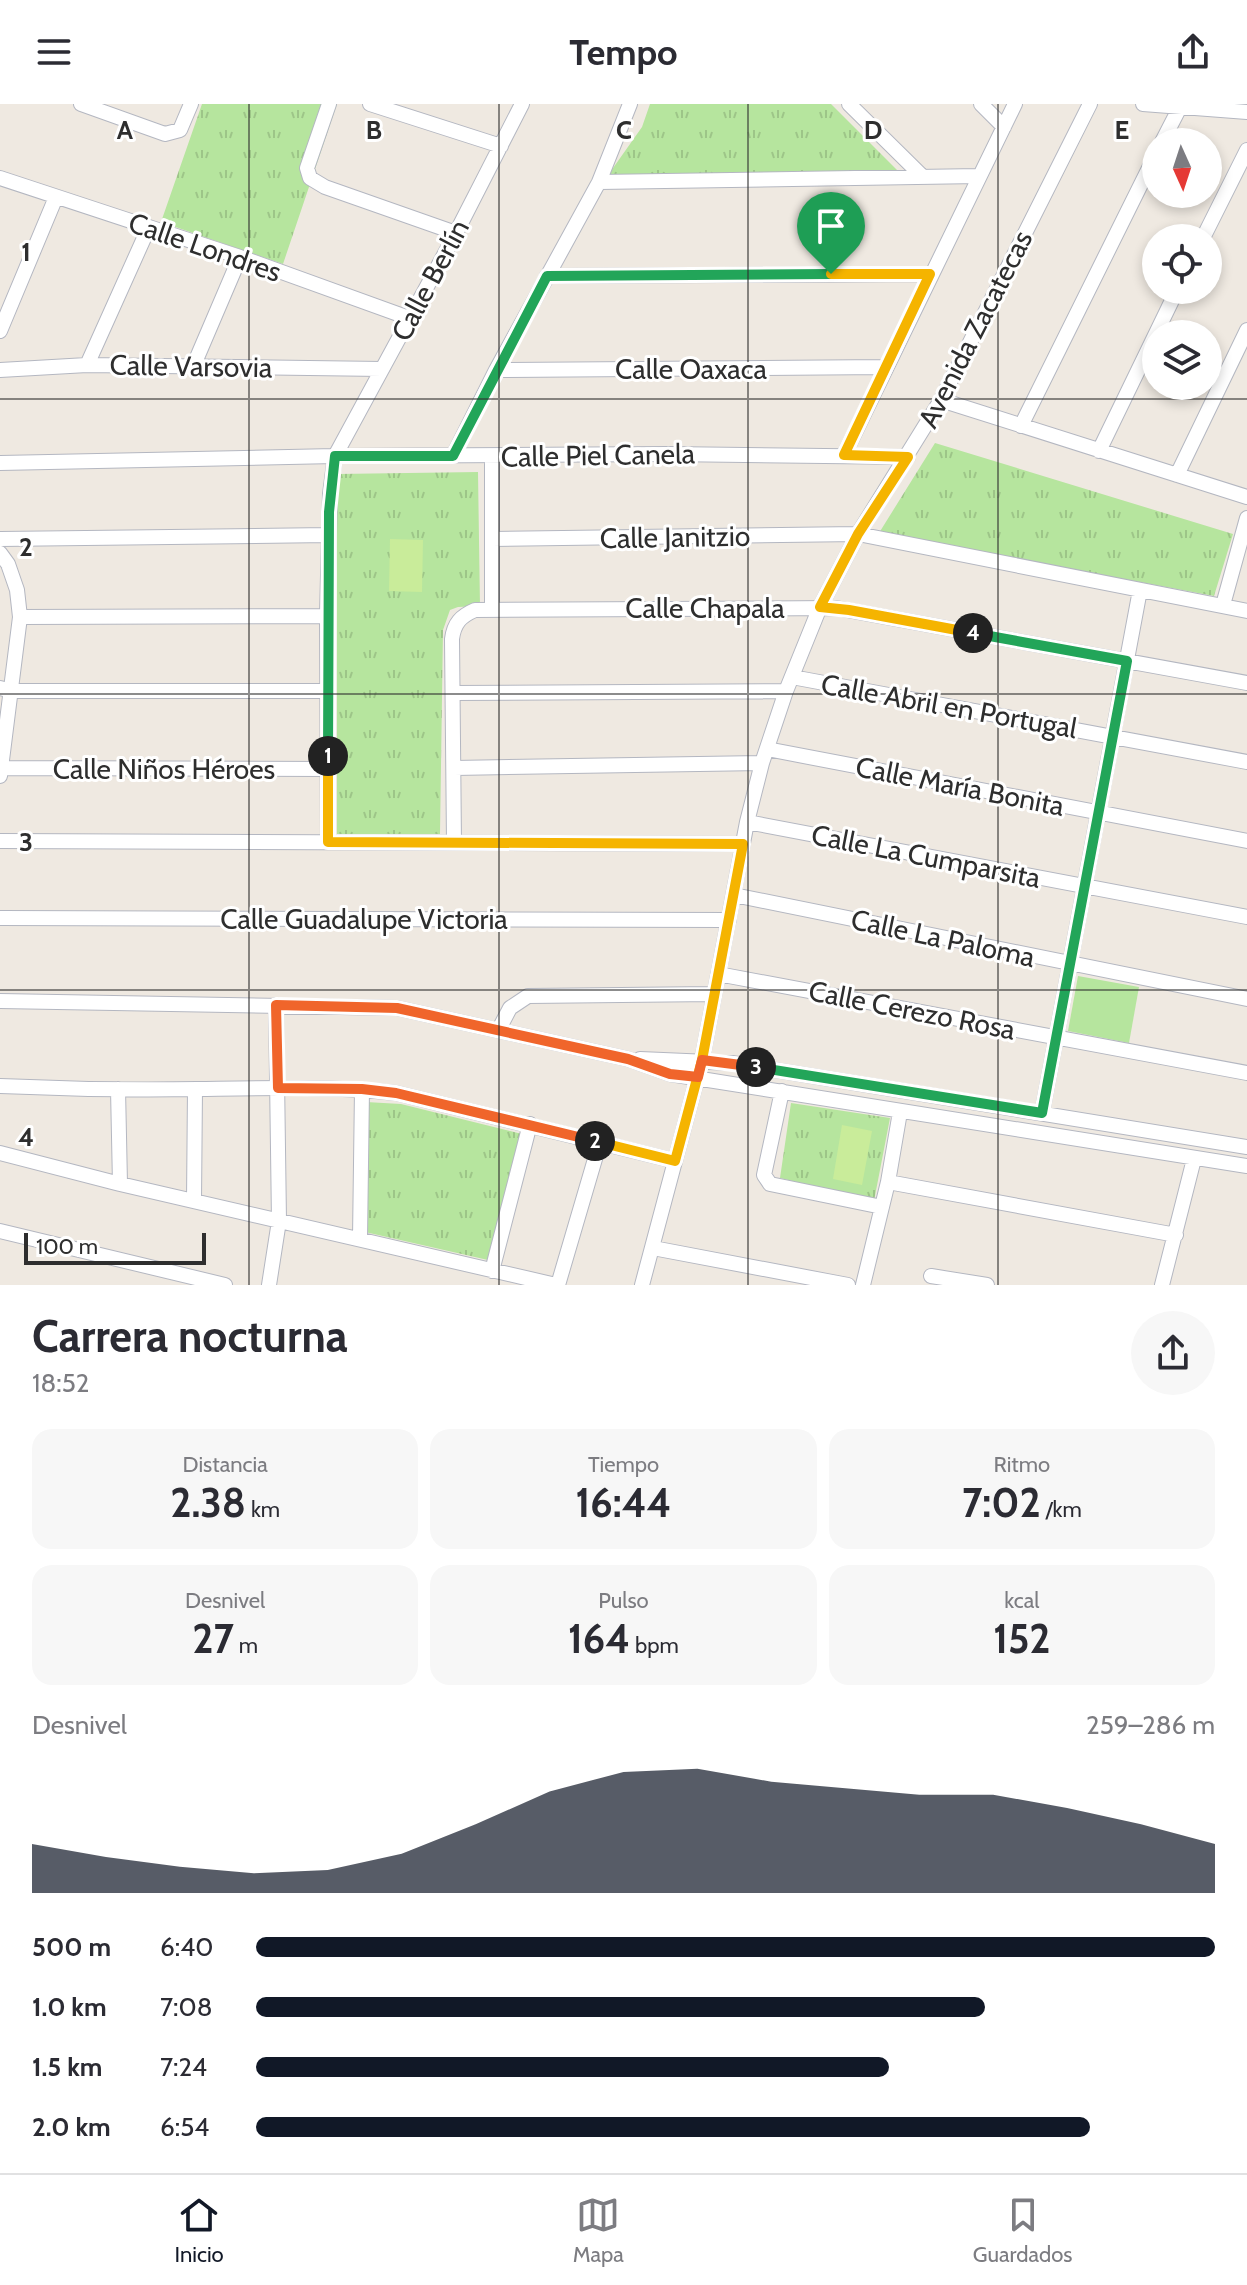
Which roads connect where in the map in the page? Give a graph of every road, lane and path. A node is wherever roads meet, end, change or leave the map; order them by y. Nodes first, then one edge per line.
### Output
1 (81, 104) edge
2 (191, 104) edge
3 (329, 104) edge
4 (370, 104) edge
5 (522, 104) edge
6 (630, 104) edge
7 (849, 104) edge
8 (981, 104) edge
9 (1015, 104) edge
10 (1090, 104) edge
11 (1143, 104) edge
12 (1179, 109) junction
13 (1247, 112) edge
14 (1004, 127) junction
15 (1169, 128) edge
16 (501, 146) junction
17 (1247, 150) edge
18 (979, 176) junction
19 (923, 177) junction
20 (0, 178) edge
21 (599, 182) junction
22 (1142, 182) edge
23 (56, 197) junction
24 (1210, 224) edge
25 (149, 227) junction
26 (456, 233) junction
27 (240, 257) junction
28 (930, 274) junction
29 (547, 276) junction
30 (1170, 304) edge
31 (409, 318) junction
32 (1247, 330) edge
33 (0, 331) edge
34 (87, 365) junction
35 (193, 367) junction
36 (886, 367) junction
37 (382, 369) junction
38 (0, 370) edge
39 (496, 370) junction
40 (941, 400) junction
41 (1021, 426) junction
42 (1099, 451) junction
43 (844, 455) junction
44 (335, 456) junction
45 (453, 456) junction
46 (492, 456) junction
47 (908, 457) junction
48 (0, 463) edge
49 (1177, 475) junction
50 (1247, 497) edge
51 (1247, 518) edge
52 (858, 534) junction
53 (329, 535) junction
54 (0, 539) edge
55 (492, 539) junction
56 (0, 553) edge
57 (1140, 590) junction
58 (1223, 605) junction
59 (820, 607) junction
60 (492, 609) junction
61 (1247, 611) edge
62 (327, 616) junction
63 (20, 617) junction
64 (1127, 661) junction
65 (1247, 683) edge
66 (789, 684) junction
67 (6, 689) edge
68 (327, 691) junction
69 (453, 693) junction
70 (1113, 736) junction
71 (764, 756) junction
72 (1247, 762) edge
73 (454, 768) junction
74 (328, 769) junction
75 (1, 771) edge
76 (1098, 813) junction
77 (747, 822) junction
78 (0, 841) edge
79 (1247, 841) edge
80 (328, 842) junction
81 (454, 843) junction
82 (743, 844) junction
83 (1084, 886) junction
84 (734, 895) junction
85 (1247, 917) edge
86 (0, 918) edge
87 (729, 920) junction
88 (1070, 964) junction
89 (718, 974) junction
90 (714, 994) junction
91 (1247, 999) edge
92 (0, 1001) edge
93 (276, 1005) junction
94 (499, 1029) junction
95 (1057, 1038) junction
96 (628, 1059) junction
97 (702, 1060) junction
98 (1247, 1073) edge
99 (698, 1077) junction
100 (0, 1086) edge
101 (278, 1088) junction
102 (118, 1089) junction
103 (195, 1089) junction
104 (362, 1089) junction
105 (782, 1091) junction
106 (900, 1112) junction
107 (1042, 1113) junction
108 (530, 1124) junction
109 (600, 1142) junction
110 (1247, 1147) edge
111 (0, 1153) edge
112 (1194, 1159) junction
113 (675, 1161) junction
114 (1247, 1166) edge
115 (888, 1182) junction
116 (120, 1184) junction
117 (194, 1200) junction
118 (882, 1207) junction
119 (279, 1221) junction
120 (0, 1231) edge
121 (1176, 1235) junction
122 (360, 1238) junction
123 (653, 1248) junction
124 (492, 1271) junction
125 (931, 1276) dead end
126 (225, 1285) edge
127 (269, 1285) edge
128 (557, 1285) edge
129 (642, 1285) edge
130 (848, 1285) edge
131 (863, 1285) edge
132 (987, 1285) edge
133 (1162, 1285) edge

1 - 2 street
3 - 26 street
4 - 16 street
5 - 16 street, Calle Berlín
6 - 21 street
7 - 19 street
8 - 14 street
9 - 14 street
10 - 40 street, Avenida Zacatecas
11 - 12 street
12 - 13 street
12 - 15 street
14 - 18 street
16 - 26 street, Calle Berlín
17 - 24 street
18 - 19 street
18 - 28 street
19 - 21 street
20 - 23 street, Calle Londres
21 - 29 street
22 - 41 street
23 - 25 street, Calle Londres
23 - 33 street
25 - 27 street, Calle Londres
25 - 34 street
26 - 31 street, Calle Berlín
27 - 31 street, Calle Londres
27 - 35 street
28 - 29 street
28 - 36 street
29 - 39 street
30 - 42 street
31 - 37 street, Calle Berlín
32 - 49 street
34 - 35 street, Calle Varsovia
34 - 38 street, Calle Varsovia
35 - 37 street, Calle Varsovia
36 - 39 street, Calle Oaxaca
36 - 43 street
37 - 44 street, Calle Berlín
39 - 45 street
40 - 41 street
40 - 47 street, Avenida Zacatecas
41 - 42 street
42 - 49 street
43 - 46 street, Calle Piel Canela
43 - 47 street, Calle Piel Canela
44 - 45 street, Calle Piel Canela
44 - 48 street, Calle Piel Canela
44 - 53 street
45 - 46 street, Calle Piel Canela
46 - 55 street
47 - 52 street, Avenida Zacatecas
49 - 50 street
51 - 58 street
52 - 55 street, Calle Janitzio
52 - 57 street
52 - 59 street, Avenida Zacatecas
53 - 54 street
53 - 62 street
55 - 60 street
56 - 63 street
57 - 58 street
57 - 64 street
58 - 61 street
59 - 60 street, Calle Chapala
59 - 64 street, Calle Chapala
59 - 66 street, Avenida Zacatecas
60 - 69 street
62 - 63 street
62 - 68 street
63 - 67 street
64 - 65 street, Calle Chapala
64 - 70 street
66 - 69 street, Calle Abril en Portugal
66 - 70 street, Calle Abril en Portugal
66 - 71 street, Avenida Zacatecas
67 - 68 street
67 - 75 street
68 - 74 street
69 - 73 street
70 - 72 street, Calle Abril en Portugal
70 - 76 street
71 - 73 street
71 - 76 street, Calle María Bonita
71 - 77 street, Avenida Zacatecas
73 - 81 street
74 - 75 street, Calle Niños Héroes
74 - 80 street
76 - 79 street, Calle María Bonita
76 - 83 street
77 - 82 street, Avenida Zacatecas
77 - 83 street, Calle La Cumparsita
78 - 80 street
80 - 81 street
81 - 82 street
82 - 84 street, Avenida Zacatecas
83 - 85 street, Calle La Cumparsita
83 - 88 street
84 - 87 street, Avenida Zacatecas
84 - 88 street, Calle La Paloma
86 - 87 street, Calle Guadalupe Victoria
87 - 89 street, Avenida Zacatecas
88 - 91 street, Calle La Paloma
88 - 95 street
89 - 90 street, Avenida Zacatecas
89 - 95 street, Calle Cerezo Rosa
90 - 94 street
90 - 97 street, Avenida Zacatecas
92 - 93 street
93 - 94 street
93 - 101 street
94 - 96 street
95 - 98 street, Calle Cerezo Rosa
95 - 107 street
96 - 97 street
96 - 99 street
97 - 99 street, Avenida Zacatecas
97 - 107 street
99 - 105 street
99 - 113 street, Avenida Zacatecas
100 - 102 street
101 - 103 street
101 - 104 street
101 - 119 street
102 - 103 street
102 - 116 street
103 - 117 street
104 - 108 street
104 - 122 street
105 - 106 street
105 - 118 street
106 - 112 street
106 - 115 street
107 - 110 street
108 - 109 street
108 - 124 street
109 - 113 street
109 - 128 street
111 - 116 street
112 - 114 street
112 - 121 street
113 - 123 street, Avenida Zacatecas
115 - 118 street
115 - 121 street
116 - 117 street
117 - 119 street
118 - 131 street
119 - 122 street
119 - 127 street
120 - 126 street
121 - 133 street
122 - 124 street
123 - 129 street, Avenida Zacatecas
123 - 130 street
124 - 128 street
125 - 132 street

